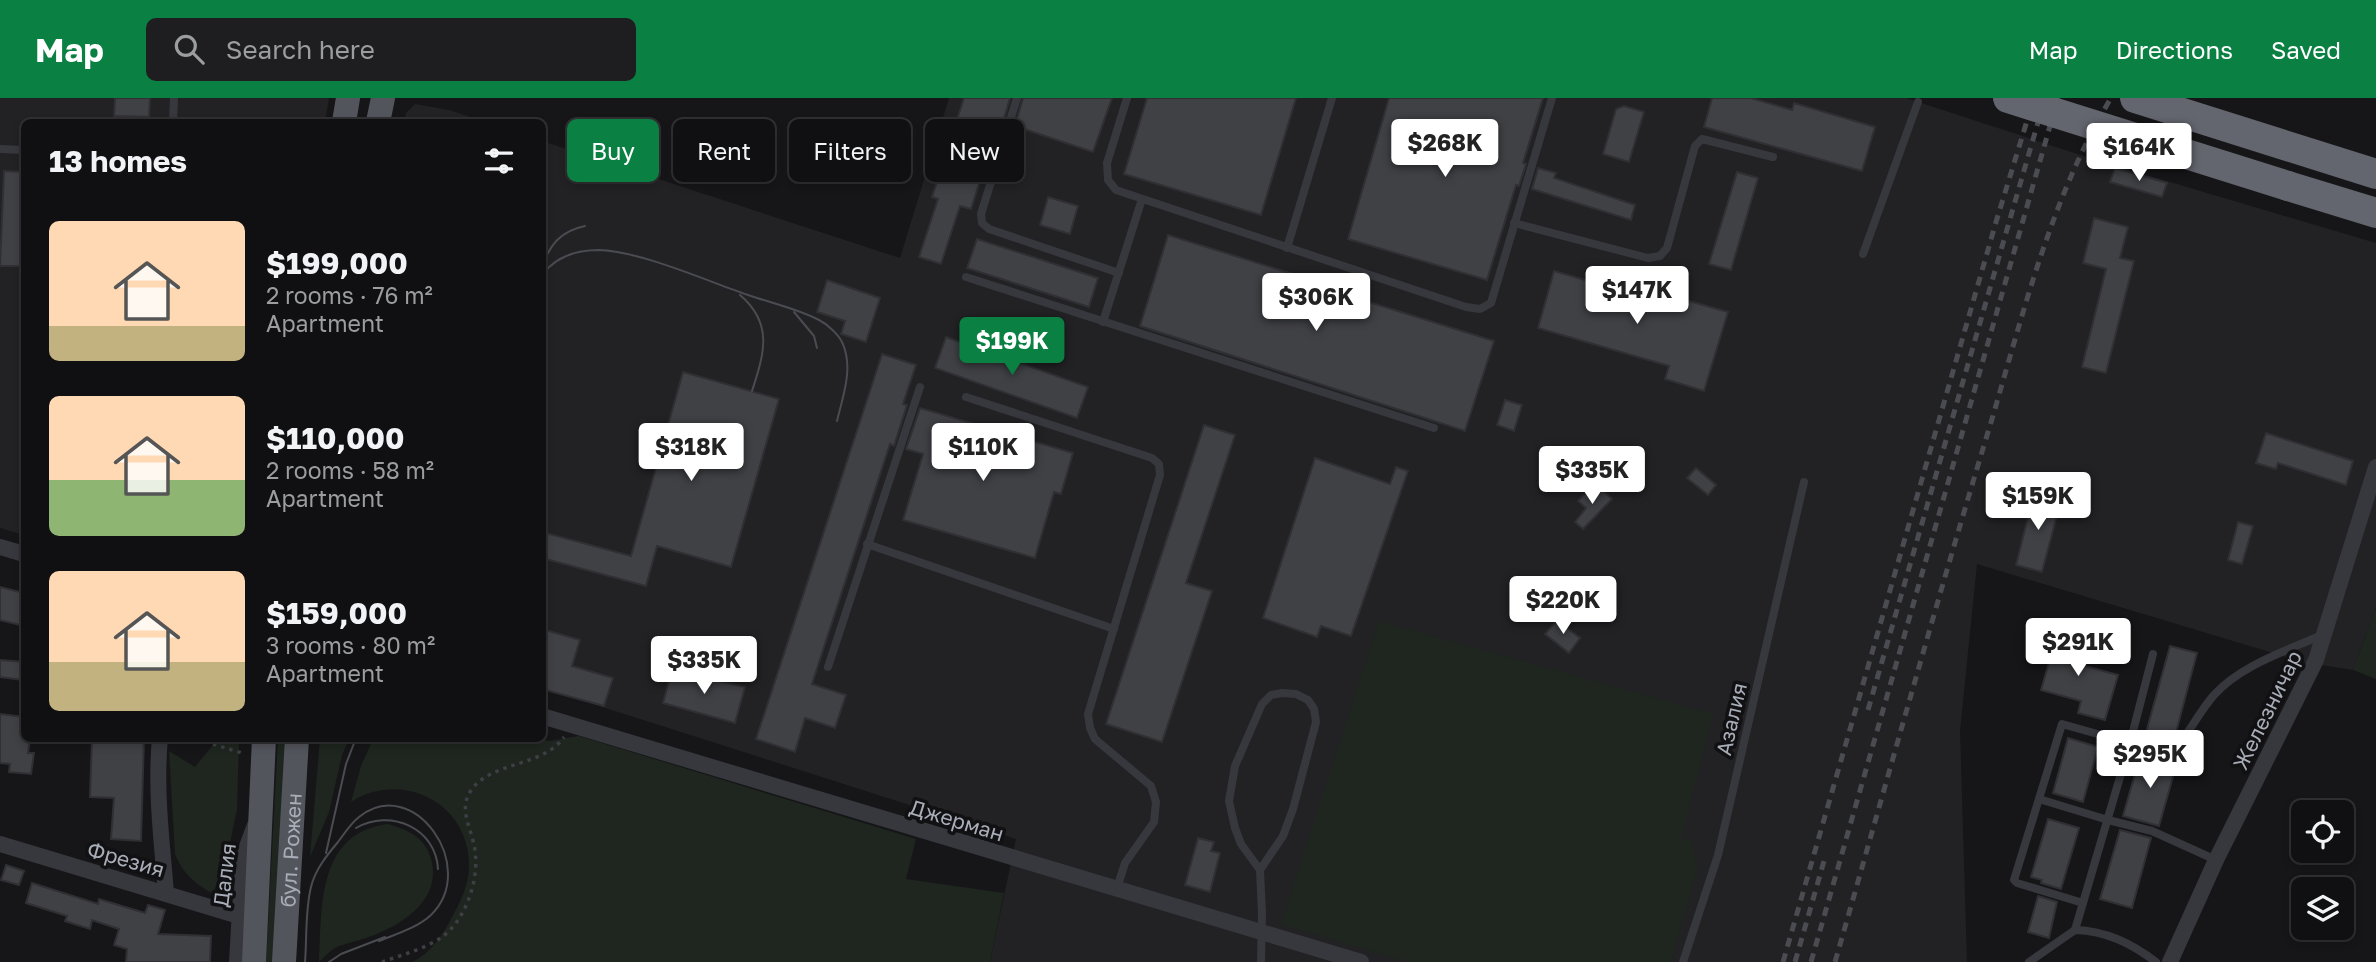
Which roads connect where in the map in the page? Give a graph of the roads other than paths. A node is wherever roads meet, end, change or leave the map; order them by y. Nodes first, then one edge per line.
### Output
1 (174, 98) edge
2 (348, 98) edge
3 (383, 98) edge
4 (1017, 98) edge
5 (1127, 98) edge
6 (1332, 98) edge
7 (1552, 98) edge
8 (2008, 98) edge
9 (2136, 98) edge
10 (1918, 102) dead end
11 (173, 119) edge
12 (344, 119) edge
13 (379, 119) edge
14 (0, 149) edge
15 (21, 150) edge
16 (1773, 157) dead end
17 (2376, 174) edge
18 (1143, 199) junction
19 (2376, 213) edge
20 (1514, 223) junction
21 (1287, 247) junction
22 (1863, 254) dead end
23 (1119, 273) junction
24 (966, 277) dead end
25 (1103, 322) junction
26 (920, 387) dead end
27 (966, 397) dead end
28 (1434, 428) dead end
29 (2376, 467) edge
30 (1804, 482) dead end
31 (867, 544) junction
32 (0, 547) edge
33 (21, 553) edge
34 (1114, 629) junction
35 (2325, 634) junction
36 (2153, 654) dead end
37 (828, 667) dead end
38 (546, 717) edge
39 (160, 742) edge
40 (297, 742) edge
41 (2130, 743) junction
42 (254, 746) edge
43 (262, 796) junction
44 (2039, 799) junction
45 (2108, 820) junction
46 (0, 844) edge
47 (2216, 860) junction
48 (1260, 870) junction
49 (1117, 889) junction
50 (166, 893) junction
51 (2082, 903) junction
52 (239, 916) junction
53 (2075, 930) junction
54 (1262, 933) junction
55 (237, 962) edge
56 (254, 962) edge
57 (284, 962) edge
58 (1261, 962) edge
59 (1361, 962) edge
60 (1683, 962) edge
61 (2029, 962) edge
62 (2156, 962) edge
63 (2170, 962) edge

1 - 11 lane
2 - 12 main road
3 - 13 main road
4 - 23 lane
5 - 18 lane
6 - 21 lane
7 - 20 lane
8 - 19 highway, bridge
9 - 17 highway
10 - 22 lane
14 - 15 lane
16 - 20 lane
18 - 21 lane
18 - 23 lane
20 - 21 lane
23 - 25 lane
24 - 25 lane
25 - 28 lane
26 - 31 lane
27 - 34 lane
29 - 35 street, Железничар
30 - 60 lane, Азалия
31 - 34 lane
31 - 37 lane
32 - 33 street
34 - 49 lane
35 - 41 lane
35 - 47 street, Железничар
36 - 41 lane
38 - 49 street, Джерман
39 - 50 street
40 - 57 main road, бул. Рожен
41 - 44 lane
41 - 45 lane
42 - 43 main road, бул. Рожен
43 - 52 street, Далия
43 - 56 main road, бул. Рожен
44 - 45 lane
44 - 51 lane
45 - 47 lane
45 - 51 lane
46 - 50 street, Фрезия
47 - 63 street, Железничар
48 - 48 lane
48 - 54 lane
49 - 54 street, Джерман
50 - 52 street, Фрезия
51 - 53 lane
52 - 55 street, Далия
53 - 61 lane
53 - 62 lane
54 - 58 lane
54 - 59 street, Джерман

